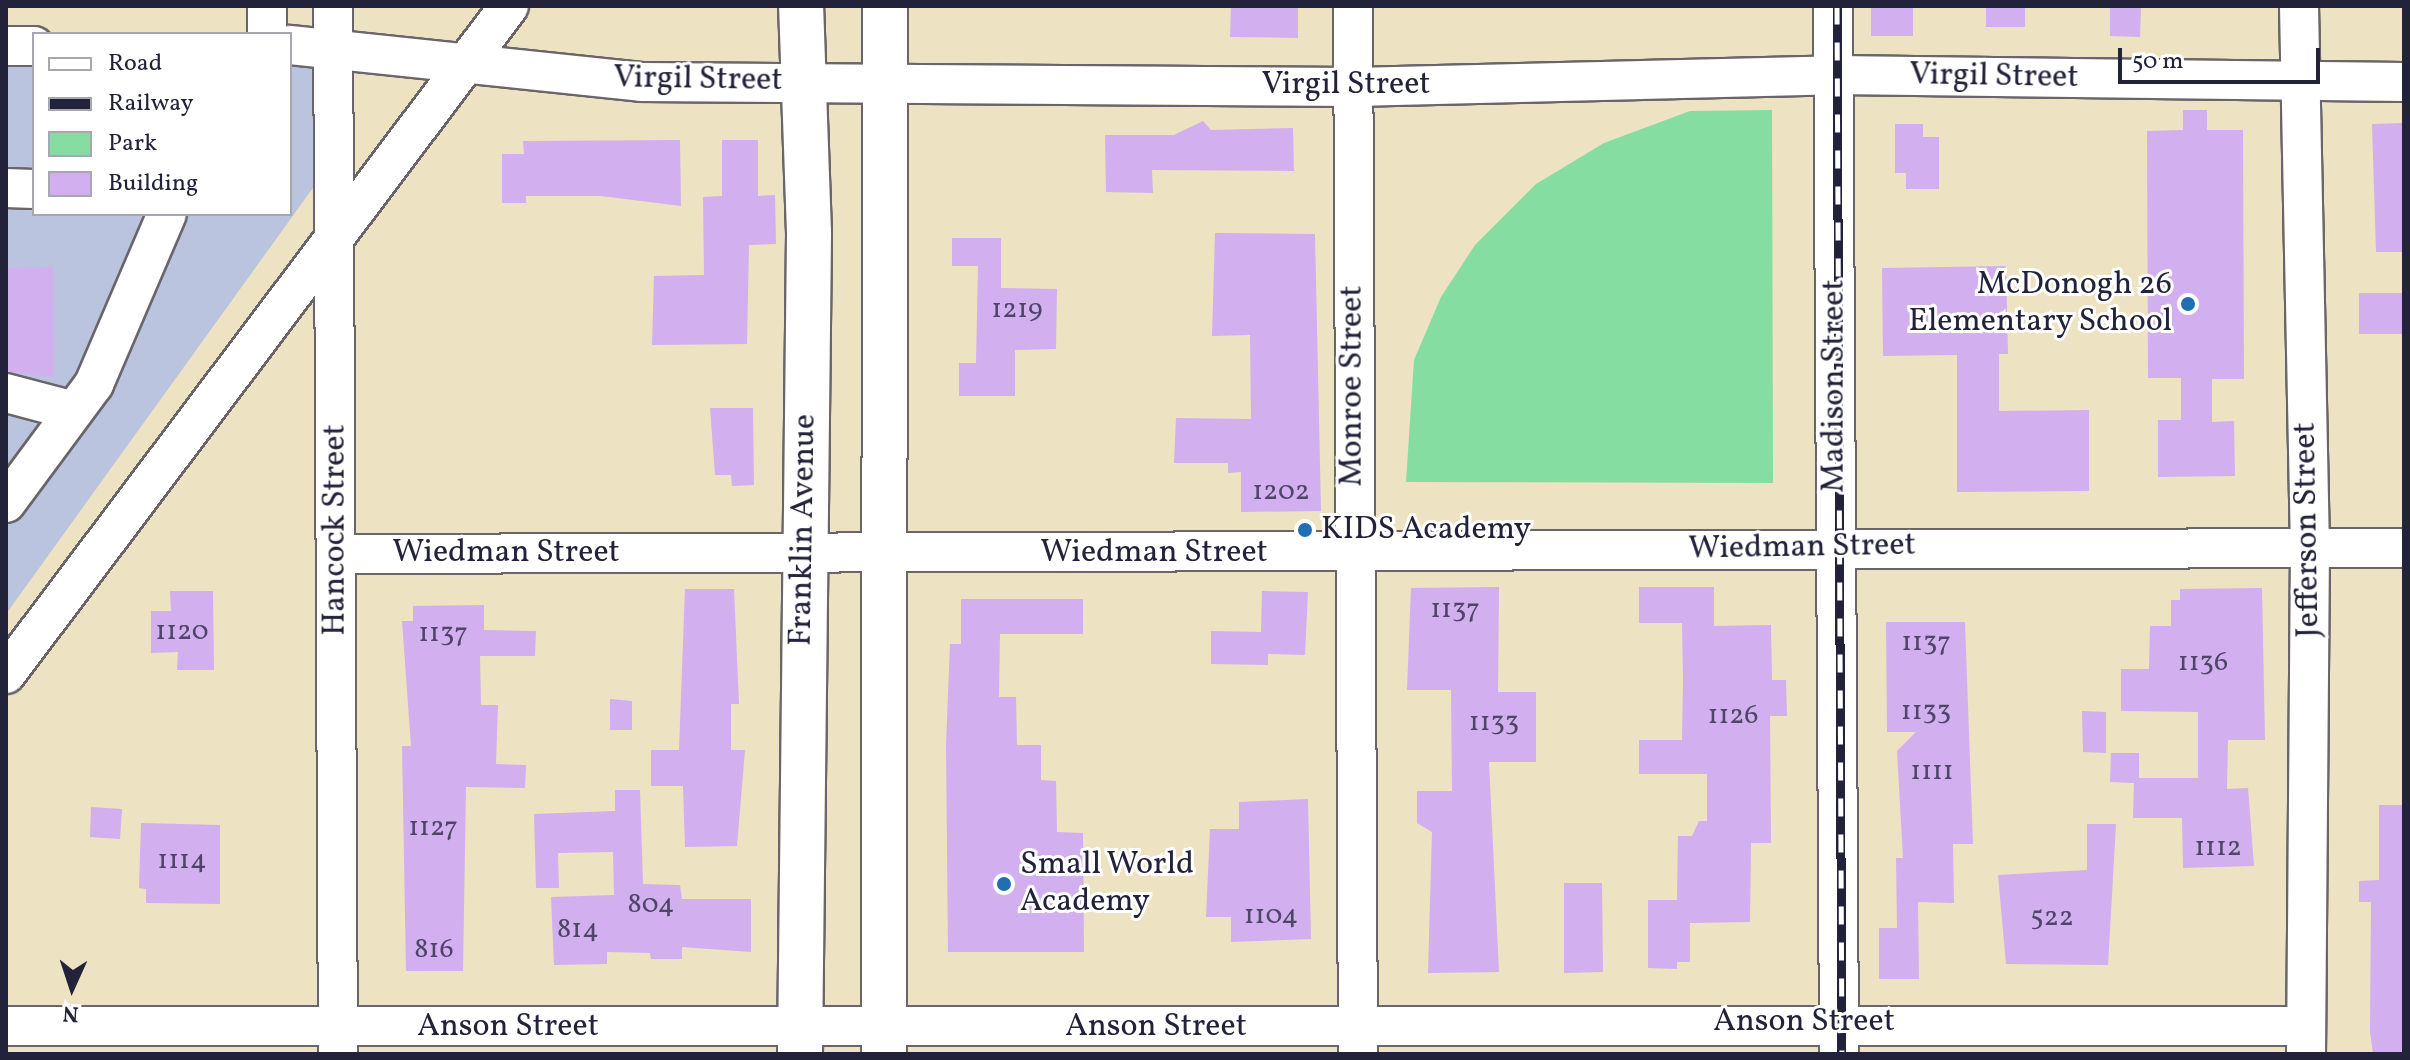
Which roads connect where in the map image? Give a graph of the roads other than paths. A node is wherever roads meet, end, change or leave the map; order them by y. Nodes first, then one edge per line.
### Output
1 (267, 6) edge
2 (333, 6) edge
3 (509, 6) edge
4 (801, 6) edge
5 (885, 6) edge
6 (1353, 6) edge
7 (1833, 6) edge
8 (2299, 6) edge
9 (267, 32) edge
10 (292, 45) edge
11 (6, 46) edge
12 (32, 46) edge
13 (333, 47) junction
14 (460, 66) junction
15 (1834, 75) junction
16 (800, 81) junction
17 (886, 81) junction
18 (2404, 82) edge
19 (2299, 83) junction
20 (1354, 87) junction
21 (6, 188) edge
22 (32, 189) edge
23 (166, 216) edge
24 (337, 230) junction
25 (6, 393) edge
26 (74, 411) junction
27 (6, 503) edge
28 (1836, 546) junction
29 (2310, 547) junction
30 (2404, 548) edge
31 (882, 552) junction
32 (803, 553) junction
33 (336, 554) junction
34 (1353, 554) junction
35 (6, 674) edge
36 (6, 1026) edge
37 (1839, 1038) edge
38 (264, 1040) edge
39 (338, 1040) edge
40 (1358, 1040) edge
41 (2306, 1040) edge
42 (800, 1041) edge
43 (884, 1041) edge

1 - 9 street
2 - 13 street, Hancock Street
3 - 14 street
4 - 16 main road, Franklin Avenue
5 - 17 main road
6 - 20 street, Monroe Street
7 - 15 street, Madison Street
8 - 19 street, Jefferson Street
10 - 13 street, Virgil Street
11 - 12 street
13 - 14 street, Virgil Street
13 - 24 street, Hancock Street
14 - 16 street, Virgil Street
14 - 24 street
15 - 19 street, Virgil Street
15 - 20 street, Virgil Street
15 - 28 street, Madison Street
16 - 17 street, Virgil Street
16 - 32 main road, Franklin Avenue
17 - 20 street, Virgil Street
17 - 31 main road
18 - 19 street, Virgil Street
19 - 29 street, Jefferson Street
20 - 34 street, Monroe Street
21 - 22 street
23 - 26 street
24 - 33 street, Hancock Street
24 - 35 street
25 - 26 street
26 - 27 street
28 - 29 street, Wiedman Street
28 - 34 street, Wiedman Street
28 - 37 street, Madison Street
29 - 30 street, Wiedman Street
29 - 41 street, Jefferson Street
31 - 32 street, Wiedman Street
31 - 34 street, Wiedman Street
31 - 43 main road
32 - 33 street, Wiedman Street
32 - 42 main road, Franklin Avenue
33 - 39 street, Hancock Street
34 - 40 street, Monroe Street
36 - 38 street, Anson Street
37 - 40 street, Anson Street
37 - 41 street, Anson Street
38 - 39 street, Anson Street
39 - 42 street, Anson Street
40 - 43 street, Anson Street
42 - 43 street, Anson Street

